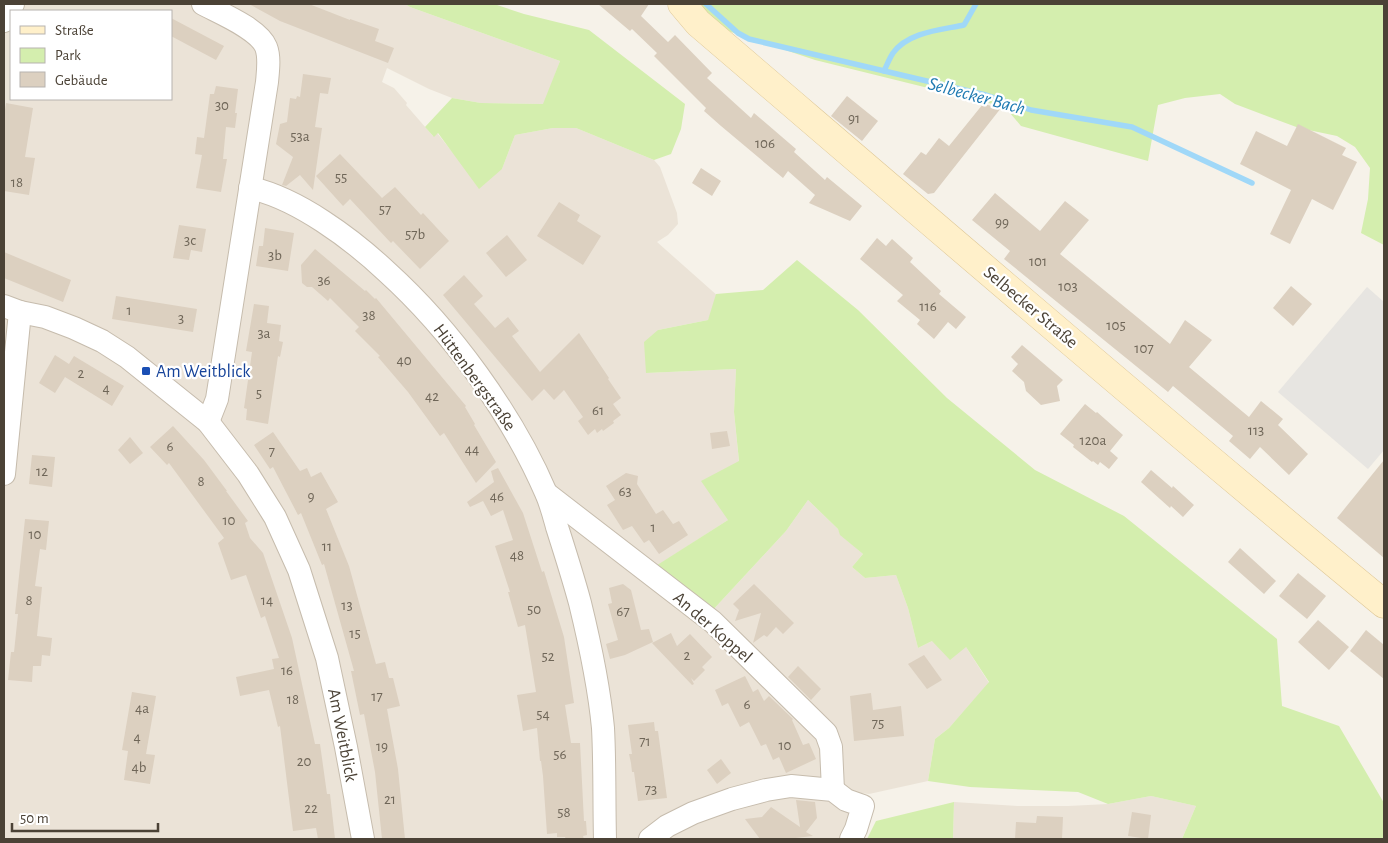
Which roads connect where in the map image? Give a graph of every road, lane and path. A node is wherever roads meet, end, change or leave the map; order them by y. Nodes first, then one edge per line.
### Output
1 (13, 4) edge
2 (203, 4) edge
3 (682, 4) edge
4 (4, 21) edge
5 (250, 188) junction
6 (12, 309) edge
7 (208, 422) junction
8 (4, 474) edge
9 (547, 494) junction
10 (1384, 604) edge
11 (833, 790) junction
12 (362, 839) edge
13 (605, 839) edge
14 (650, 839) edge
15 (851, 839) edge

1 - 4 street
2 - 5 street
3 - 10 main road, Selbecker Straße
5 - 7 street
5 - 9 street, Hüttenbergstraße
6 - 7 street, Am Weitblick
6 - 8 street
7 - 12 street, Am Weitblick
9 - 11 street, An der Koppel
9 - 13 street, Hüttenbergstraße
11 - 14 street
11 - 15 street

